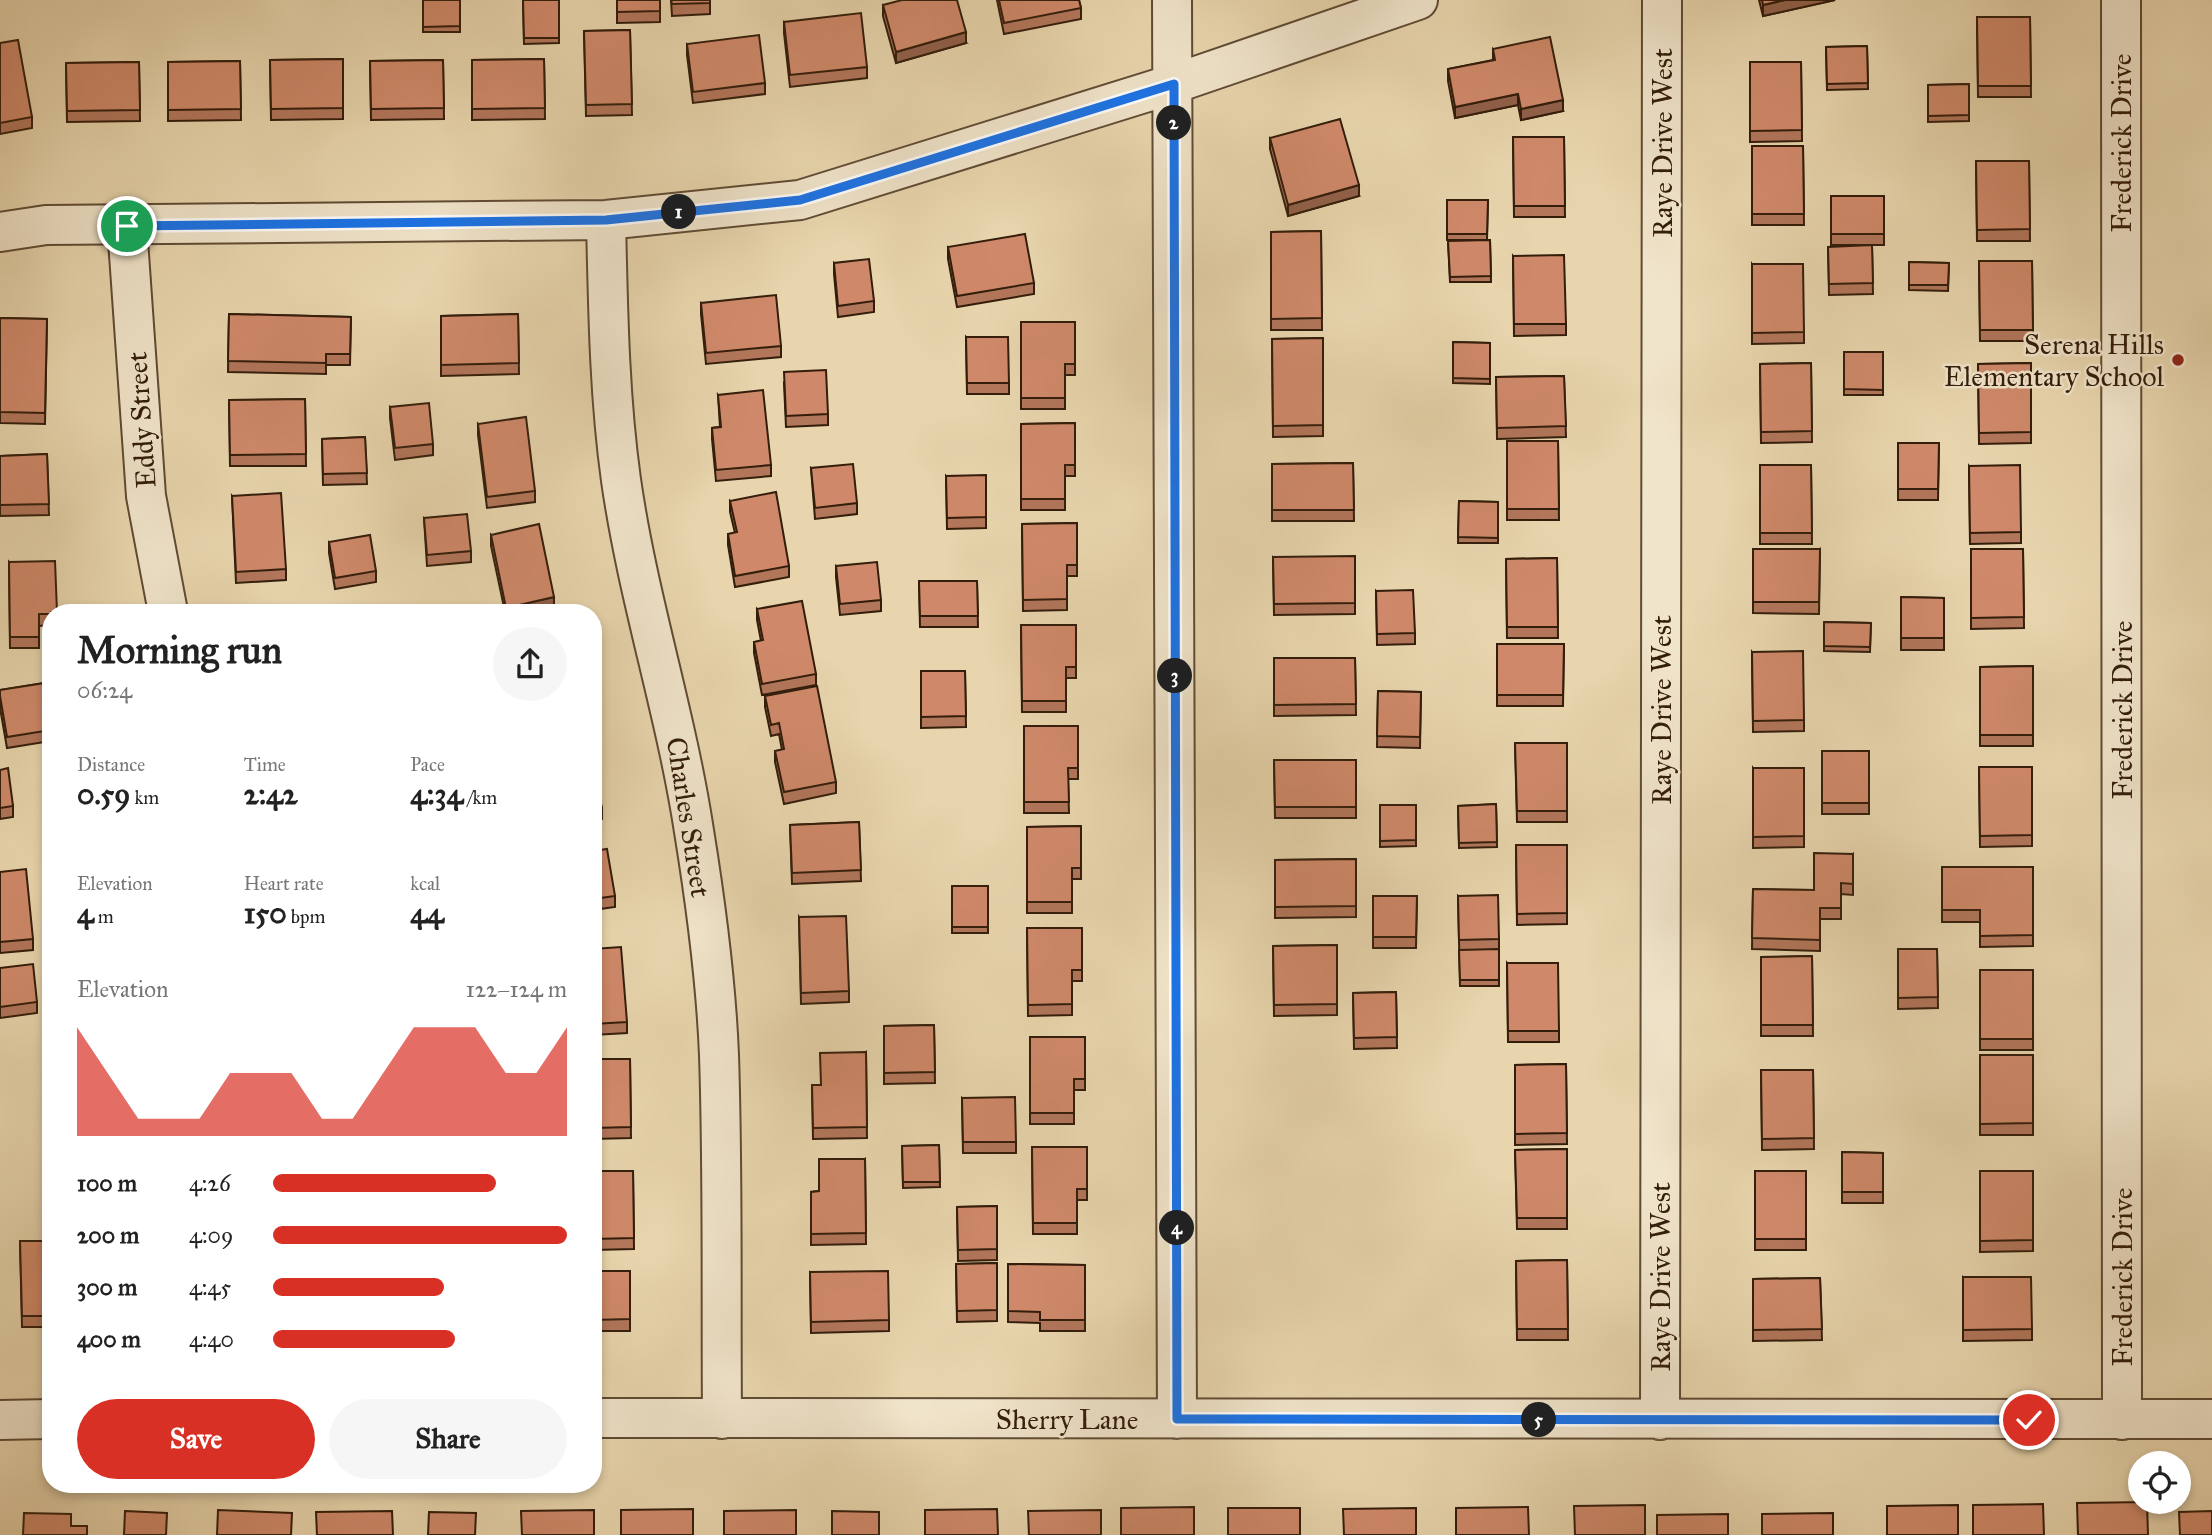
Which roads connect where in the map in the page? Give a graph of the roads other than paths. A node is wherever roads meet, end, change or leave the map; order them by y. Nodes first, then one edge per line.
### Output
1 (1172, 0) edge
2 (1418, 0) edge
3 (1662, 0) edge
4 (2121, 0) edge
5 (1174, 84) junction
6 (606, 220) junction
7 (127, 226) junction
8 (0, 232) edge
9 (166, 604) edge
10 (602, 1418) edge
11 (42, 1419) edge
12 (722, 1419) junction
13 (1177, 1419) junction
14 (2212, 1419) edge
15 (0, 1420) edge
16 (1660, 1420) junction
17 (2122, 1420) junction

1 - 5 street
2 - 5 street
3 - 16 street, Raye Drive West
4 - 17 street, Frederick Drive
5 - 6 street
5 - 13 street
6 - 7 street
6 - 12 street, Charles Street
7 - 8 street
7 - 9 street, Eddy Street
10 - 12 street, Sherry Lane
11 - 15 street
12 - 13 street, Sherry Lane
13 - 16 street, Sherry Lane
14 - 17 street, Sherry Lane
16 - 17 street, Sherry Lane

